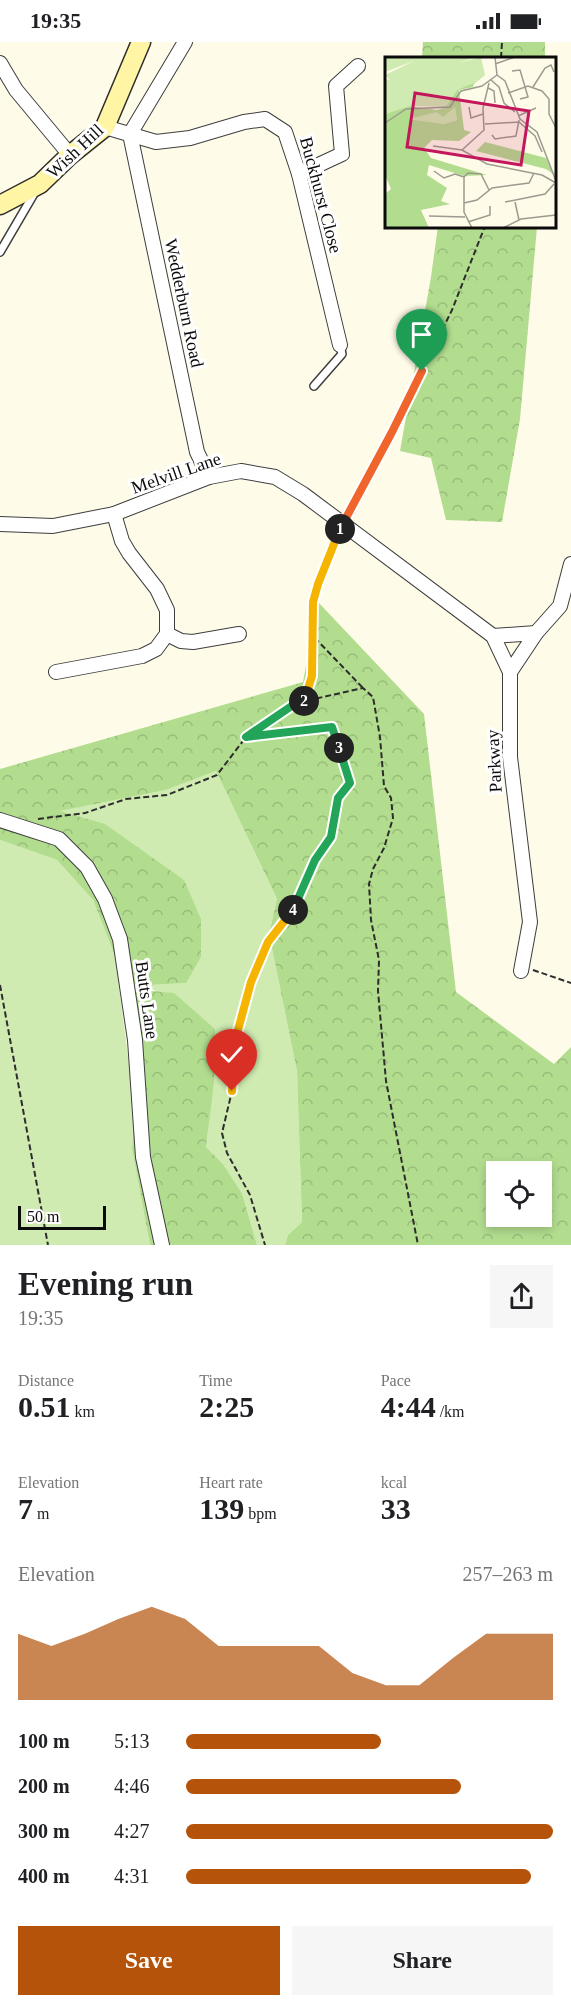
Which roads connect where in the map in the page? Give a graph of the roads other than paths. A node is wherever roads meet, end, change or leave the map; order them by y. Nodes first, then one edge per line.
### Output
1 (141, 42) edge
2 (185, 42) edge
3 (0, 63) edge
4 (358, 66) dead end
5 (105, 127) junction
6 (130, 134) junction
7 (70, 155) junction
8 (299, 174) junction
9 (40, 184) junction
10 (0, 205) edge
11 (0, 252) edge
12 (340, 345) joint
13 (314, 387) dead end
14 (209, 477) junction
15 (114, 514) junction
16 (0, 524) edge
17 (571, 564) edge
18 (536, 633) junction
19 (167, 634) junction
20 (239, 634) dead end
21 (493, 636) junction
22 (56, 672) dead end
23 (510, 672) junction
24 (0, 820) edge
25 (521, 969) road end
26 (162, 1245) edge

1 - 5 street, Wish Hill
2 - 6 street
3 - 7 street
4 - 8 street
5 - 6 street, Buckhurst Close
5 - 7 street, Wish Hill
6 - 8 street, Buckhurst Close
6 - 14 street, Wedderburn Road
7 - 9 street, Wish Hill
8 - 12 street, Buckhurst Close
9 - 10 street, Wish Hill
9 - 11 lane
12 - 13 lane
14 - 15 street, Melvill Lane
14 - 21 street, Melvill Lane
15 - 16 street, Melvill Lane
15 - 19 street
17 - 18 street
18 - 21 street
18 - 23 street
19 - 20 street
19 - 22 street
21 - 23 street
23 - 25 street, Parkway
24 - 26 street, Butts Lane

